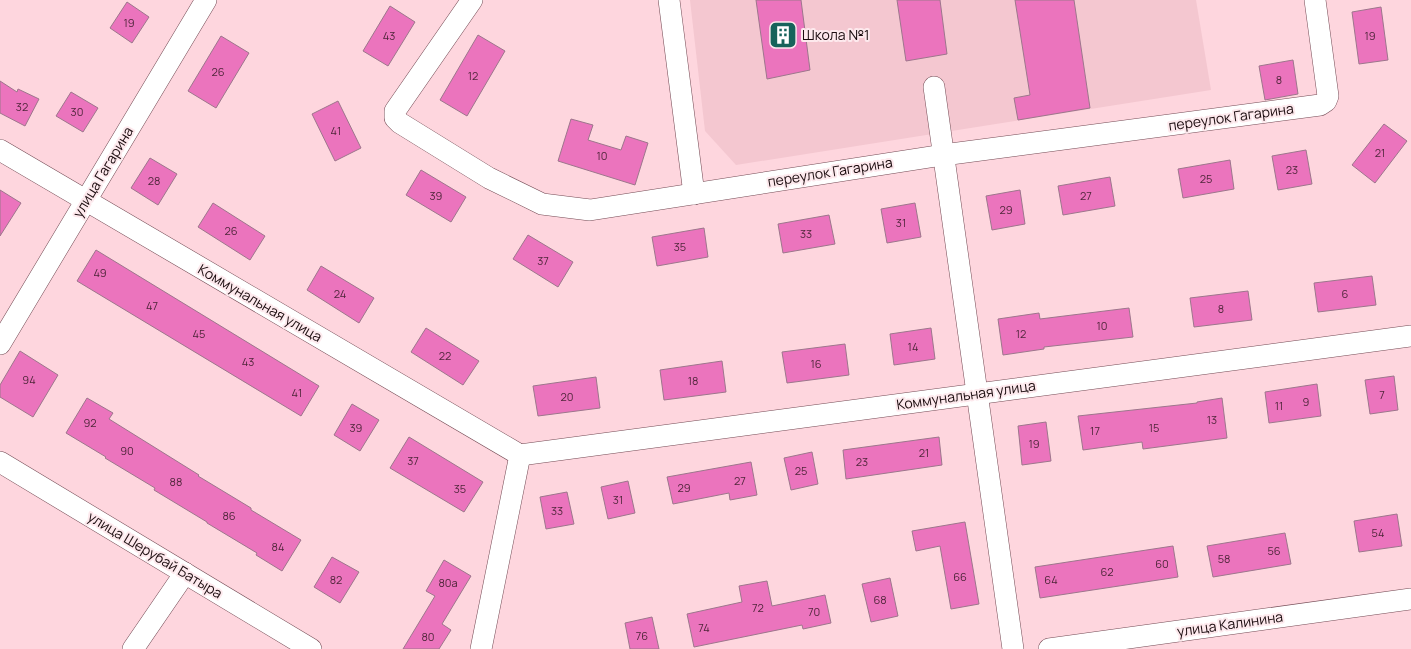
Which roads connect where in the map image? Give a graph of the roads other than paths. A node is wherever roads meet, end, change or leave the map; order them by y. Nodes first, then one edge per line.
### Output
1 (206, 0) edge
2 (472, 0) edge
3 (669, 0) edge
4 (1314, 0) edge
5 (934, 87) dead end
6 (0, 150) edge
7 (943, 155) junction
8 (694, 194) junction
9 (86, 201) junction
10 (1411, 336) edge
11 (0, 344) edge
12 (978, 393) junction
13 (520, 455) junction
14 (0, 462) edge
15 (185, 573) junction
16 (1411, 599) edge
17 (133, 649) edge
18 (311, 649) edge
19 (481, 649) edge
20 (1013, 649) edge
21 (1049, 649) edge

1 - 9 street, улица Гагарина
2 - 8 street, переулок Гагарина
3 - 8 street
4 - 7 street, переулок Гагарина
5 - 7 street
6 - 9 street, Коммунальная улица
7 - 8 street, переулок Гагарина
7 - 12 street
9 - 11 street, улица Гагарина
9 - 13 street, Коммунальная улица
10 - 12 street, Коммунальная улица
12 - 13 street, Коммунальная улица
12 - 20 street
13 - 19 street
14 - 15 street, улица Шерубай Батыра
15 - 17 street
15 - 18 street, улица Шерубай Батыра
16 - 21 street, улица Калинина

